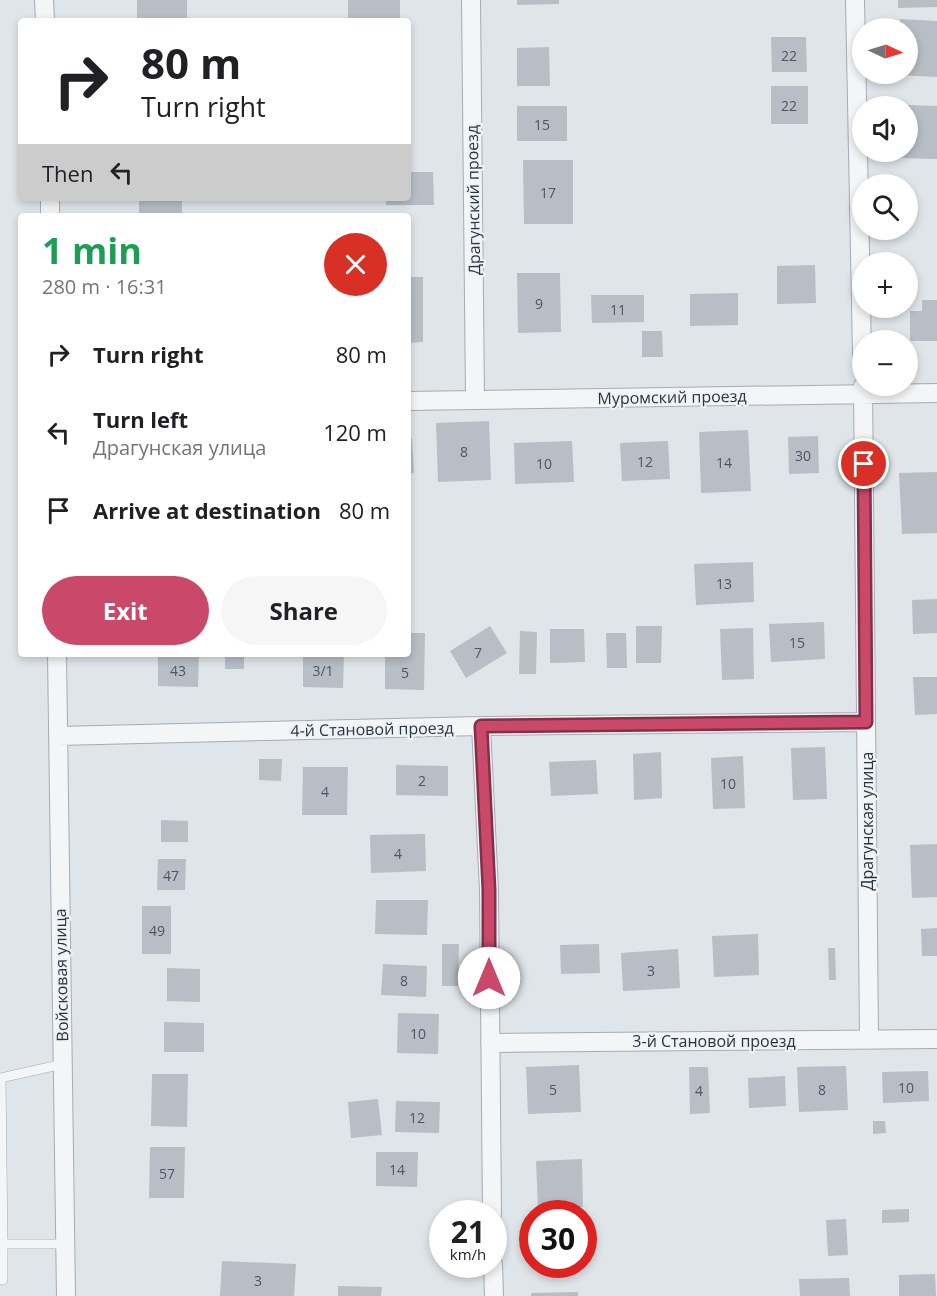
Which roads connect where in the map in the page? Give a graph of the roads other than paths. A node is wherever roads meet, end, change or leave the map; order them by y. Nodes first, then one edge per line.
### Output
1 (44, 0) edge
2 (471, 0) edge
3 (855, 0) edge
4 (45, 18) edge
5 (862, 330) edge
6 (852, 389) edge
7 (918, 392) edge
8 (937, 393) edge
9 (863, 396) edge
10 (475, 400) junction
11 (411, 401) edge
12 (57, 657) edge
13 (866, 722) junction
14 (481, 726) junction
15 (58, 736) junction
16 (937, 1038) edge
17 (869, 1040) junction
18 (490, 1043) junction
19 (63, 1064) junction
20 (1, 1078) edge
21 (492, 1200) edge
22 (3, 1244) junction
23 (65, 1244) junction
24 (493, 1278) edge
25 (0, 1280) edge
26 (66, 1296) edge
27 (494, 1296) edge

1 - 4 street
2 - 10 street, Драгунский проезд
3 - 5 street
6 - 10 street, Муромский проезд
7 - 8 street, Муромский проезд
9 - 13 street, Драгунская улица
10 - 11 street, Муромский проезд
12 - 15 street, Войсковая улица
13 - 14 street, 4-й Становой проезд
13 - 17 street, Драгунская улица
14 - 15 street, 4-й Становой проезд
14 - 18 street
15 - 19 street, Войсковая улица
16 - 17 street, 3-й Становой проезд
17 - 18 street, 3-й Становой проезд
18 - 21 street
19 - 20 lane
19 - 23 street, Войсковая улица
20 - 22 lane
22 - 23 lane
22 - 25 lane
23 - 26 street, Войсковая улица
24 - 27 street

